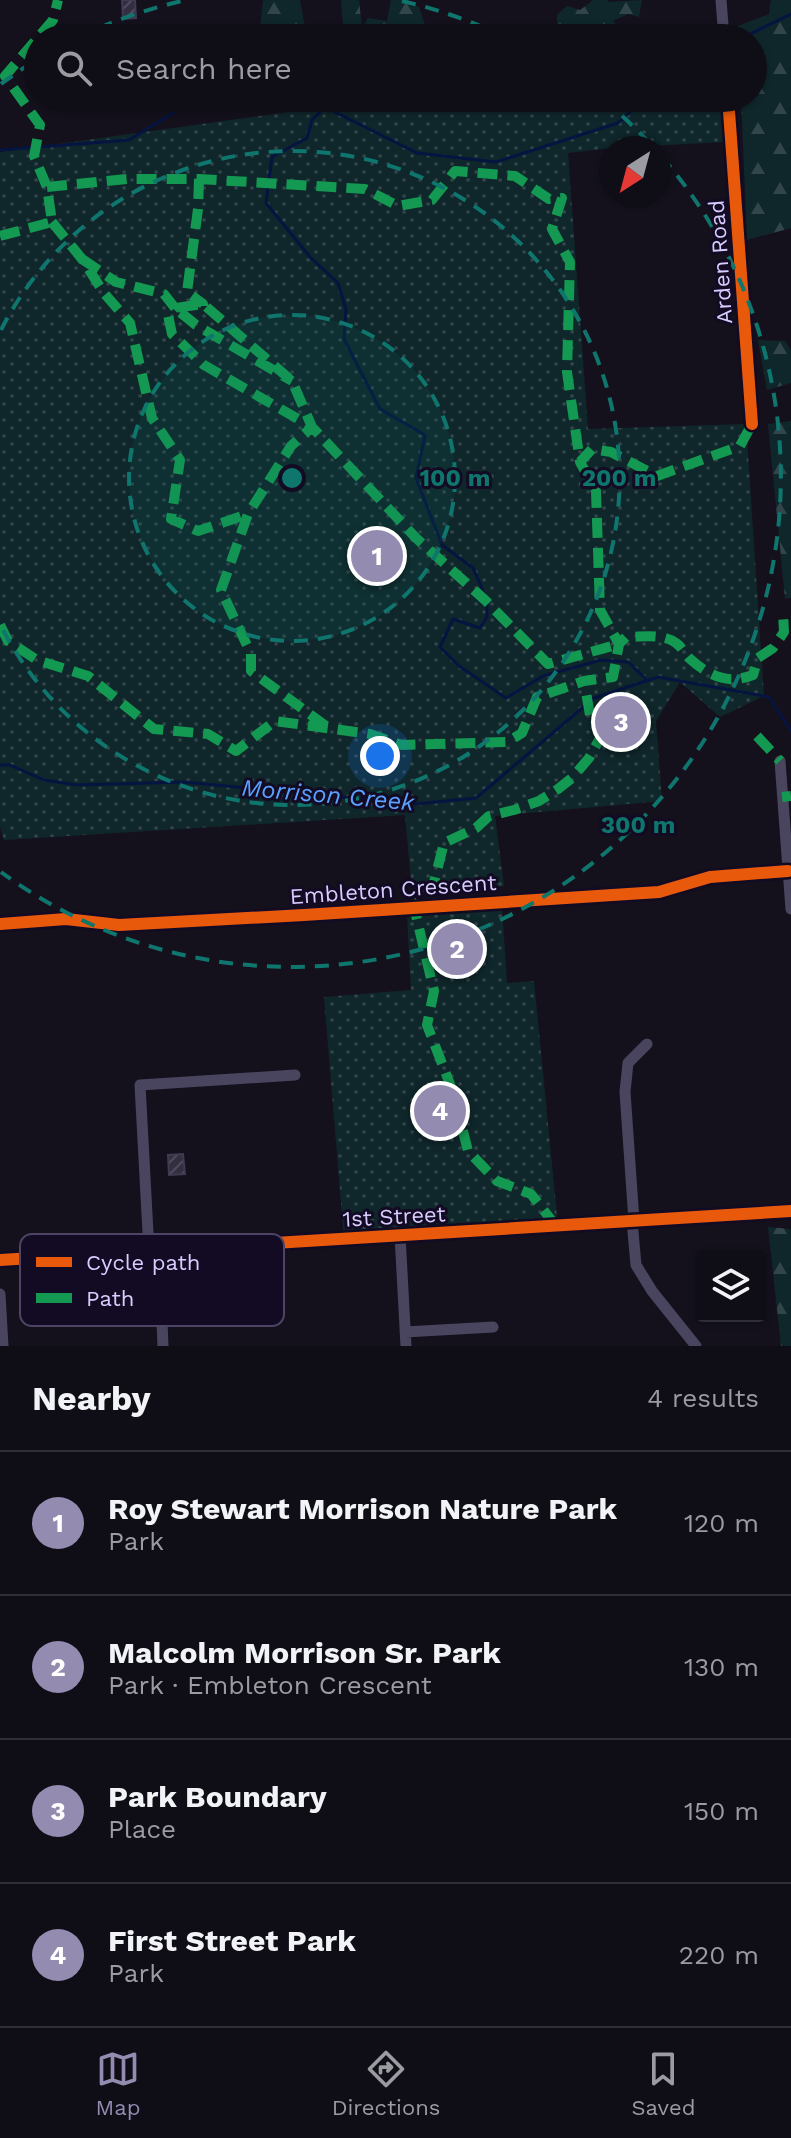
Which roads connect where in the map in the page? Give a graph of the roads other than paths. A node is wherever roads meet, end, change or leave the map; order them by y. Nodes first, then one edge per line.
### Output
1 (721, 0) edge
2 (723, 24) edge
3 (729, 112) edge
4 (752, 424) dead end
5 (780, 761) dead end
6 (789, 871) edge
7 (791, 909) edge
8 (0, 924) edge
9 (647, 1044) dead end
10 (295, 1075) dead end
11 (791, 1211) edge
12 (633, 1221) junction
13 (153, 1234) edge
14 (400, 1235) junction
15 (284, 1243) edge
16 (20, 1259) edge
17 (0, 1260) edge
18 (0, 1294) edge
19 (161, 1326) edge
20 (493, 1327) dead end
21 (405, 1332) junction
22 (3, 1346) edge
23 (163, 1346) edge
24 (406, 1346) edge
25 (696, 1346) edge

1 - 2 street
3 - 4 street, Arden Road
5 - 6 street
6 - 7 street
6 - 8 street, Embleton Crescent
9 - 12 street
10 - 13 street
11 - 12 street, 1st Street
12 - 14 street, 1st Street
12 - 25 street
14 - 15 street, 1st Street
14 - 21 street
16 - 17 street, 1st Street
18 - 22 street
19 - 23 street
20 - 21 street
21 - 24 street

